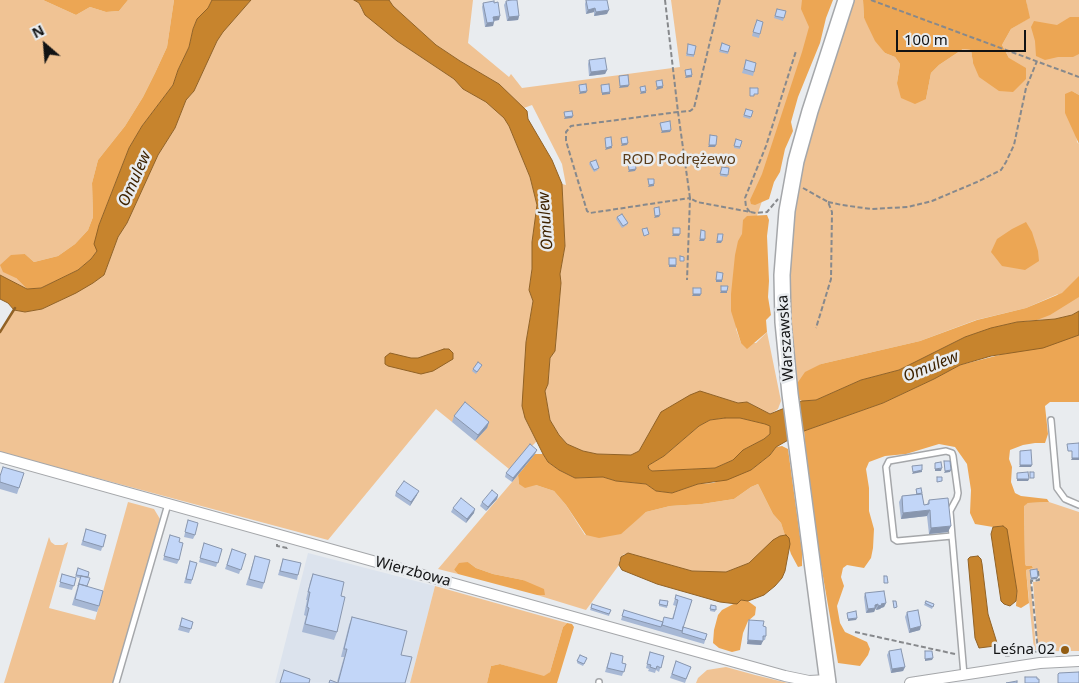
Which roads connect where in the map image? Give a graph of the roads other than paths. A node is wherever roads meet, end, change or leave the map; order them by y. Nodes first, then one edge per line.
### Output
1 (846, 0) edge
2 (1051, 420) dead end
3 (0, 457) edge
4 (168, 504) junction
5 (1079, 505) edge
6 (952, 536) junction
7 (1079, 661) edge
8 (964, 674) junction
9 (828, 681) edge
10 (116, 683) edge
11 (910, 683) edge
12 (914, 683) edge

1 - 9 main road, Warszawska
2 - 5 lane
3 - 4 street, Wierzbowa
4 - 9 street, Wierzbowa
4 - 10 lane
6 - 6 lane
6 - 8 lane
7 - 8 street
8 - 12 street
11 - 12 street

